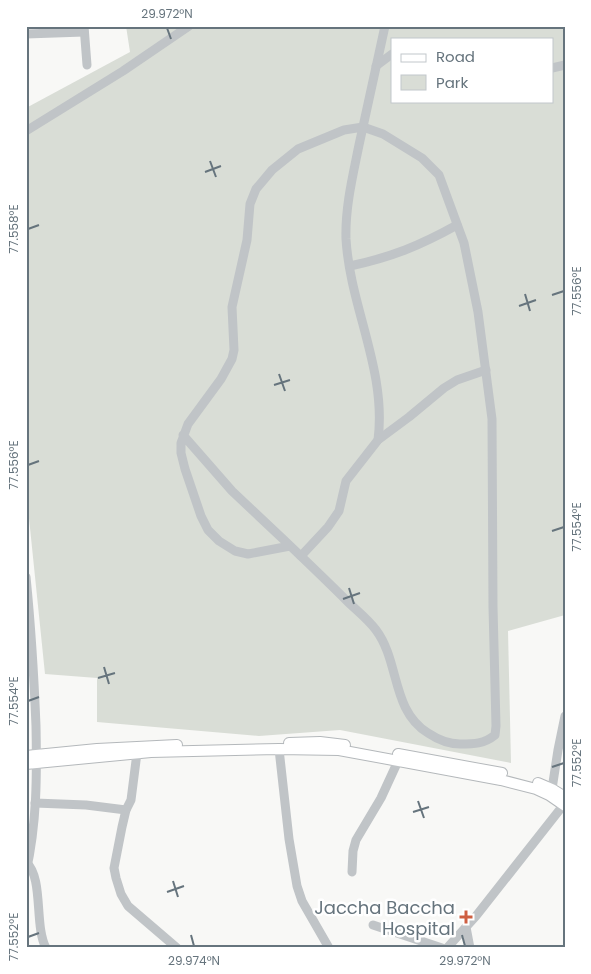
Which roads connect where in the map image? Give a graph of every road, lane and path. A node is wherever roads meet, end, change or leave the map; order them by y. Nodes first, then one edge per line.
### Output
1 (189, 26) edge
2 (385, 26) edge
3 (84, 29) edge
4 (26, 34) edge
5 (391, 55) edge
6 (87, 65) dead end
7 (376, 66) junction
8 (363, 127) junction
9 (26, 131) edge
10 (457, 225) junction
11 (350, 266) junction
12 (486, 370) junction
13 (184, 435) junction
14 (378, 440) junction
15 (290, 546) junction
16 (301, 556) junction
17 (26, 577) edge
18 (30, 676) edge
19 (565, 716) edge
20 (279, 749) junction
21 (137, 754) junction
22 (31, 760) edge
23 (398, 761) junction
24 (552, 789) junction
25 (35, 803) junction
26 (564, 803) edge
27 (126, 810) junction
28 (27, 866) edge
29 (352, 872) dead end
30 (373, 925) dead end
31 (466, 927) junction
32 (46, 948) edge
33 (177, 948) edge
34 (329, 948) edge
35 (442, 948) edge
36 (447, 948) edge
37 (470, 948) edge

1 - 9 street
2 - 7 street
3 - 4 street
3 - 6 street
5 - 7 street
7 - 8 street
8 - 10 street
8 - 11 street
8 - 13 street
10 - 11 street
10 - 12 street
11 - 14 street
12 - 14 street
12 - 16 street
13 - 15 street
13 - 15 street
14 - 16 street
15 - 16 street
17 - 18 street
18 - 22 street
19 - 24 street
20 - 21 main road
20 - 23 main road
20 - 34 street
21 - 22 main road
21 - 27 street
22 - 24 main road
22 - 25 street
23 - 26 main road
23 - 29 street
24 - 26 main road
25 - 27 street
25 - 28 street
26 - 31 street
27 - 33 street
28 - 32 street
30 - 35 street
31 - 36 street
31 - 37 street

